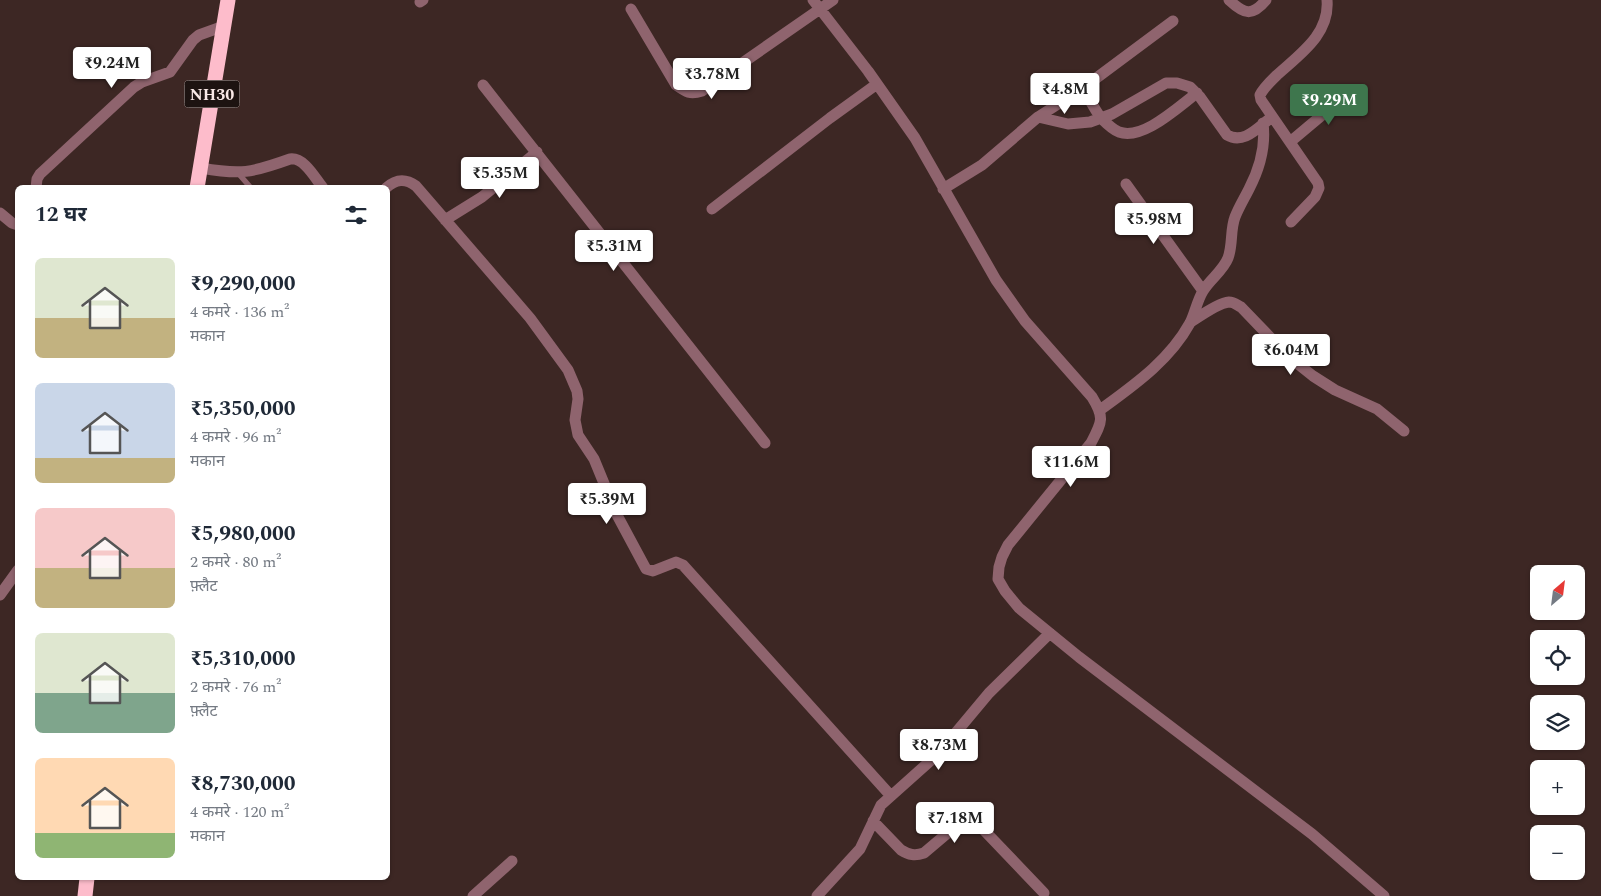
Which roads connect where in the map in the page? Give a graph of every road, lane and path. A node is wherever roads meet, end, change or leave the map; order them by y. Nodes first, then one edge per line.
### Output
1 (228, 0) edge
2 (813, 0) edge
3 (833, 0) edge
4 (1229, 0) edge
5 (1266, 0) edge
6 (1327, 0) edge
7 (631, 9) dead end
8 (820, 10) junction
9 (1173, 21) dead end
10 (224, 26) junction
11 (877, 84) junction
12 (483, 85) dead end
13 (1083, 88) junction
14 (1352, 90) dead end
15 (1197, 93) junction
16 (1038, 117) junction
17 (1102, 118) junction
18 (1268, 120) junction
19 (1290, 142) junction
20 (536, 152) junction
21 (201, 168) junction
22 (238, 173) junction
23 (1126, 184) dead end
24 (37, 185) edge
25 (198, 185) edge
26 (248, 185) edge
27 (320, 185) edge
28 (390, 185) edge
29 (943, 189) junction
30 (712, 209) dead end
31 (0, 212) edge
32 (445, 220) junction
33 (1290, 222) dead end
34 (15, 223) edge
35 (1203, 291) junction
36 (1191, 322) junction
37 (1100, 410) junction
38 (1404, 431) dead end
39 (765, 443) dead end
40 (15, 574) edge
41 (0, 595) edge
42 (1050, 633) junction
43 (891, 796) junction
44 (873, 821) junction
45 (512, 860) dead end
46 (87, 880) edge
47 (1044, 893) dead end
48 (85, 896) edge
49 (473, 896) edge
50 (817, 896) edge
51 (1384, 896) edge

1 - 10 highway, NH30
2 - 8 street
3 - 8 street
4 - 5 street
6 - 18 street
7 - 8 street
8 - 11 street
9 - 13 street
10 - 21 highway, NH30
10 - 24 street
11 - 29 street
11 - 30 street
12 - 20 street
13 - 16 street
13 - 17 street
14 - 19 street
15 - 17 street
15 - 17 street
15 - 18 street
16 - 17 street
16 - 29 street
18 - 19 street
18 - 35 street
19 - 33 street
20 - 32 street
20 - 39 street
21 - 22 street
21 - 25 highway, NH30
22 - 26 lane
22 - 27 street
23 - 35 street
28 - 32 street
29 - 37 street
31 - 34 street
32 - 43 street
35 - 36 street
36 - 37 street
36 - 38 street
37 - 42 street
40 - 41 street
42 - 43 street
42 - 51 street
43 - 44 street
44 - 47 street
44 - 50 street
45 - 49 street
46 - 48 highway

